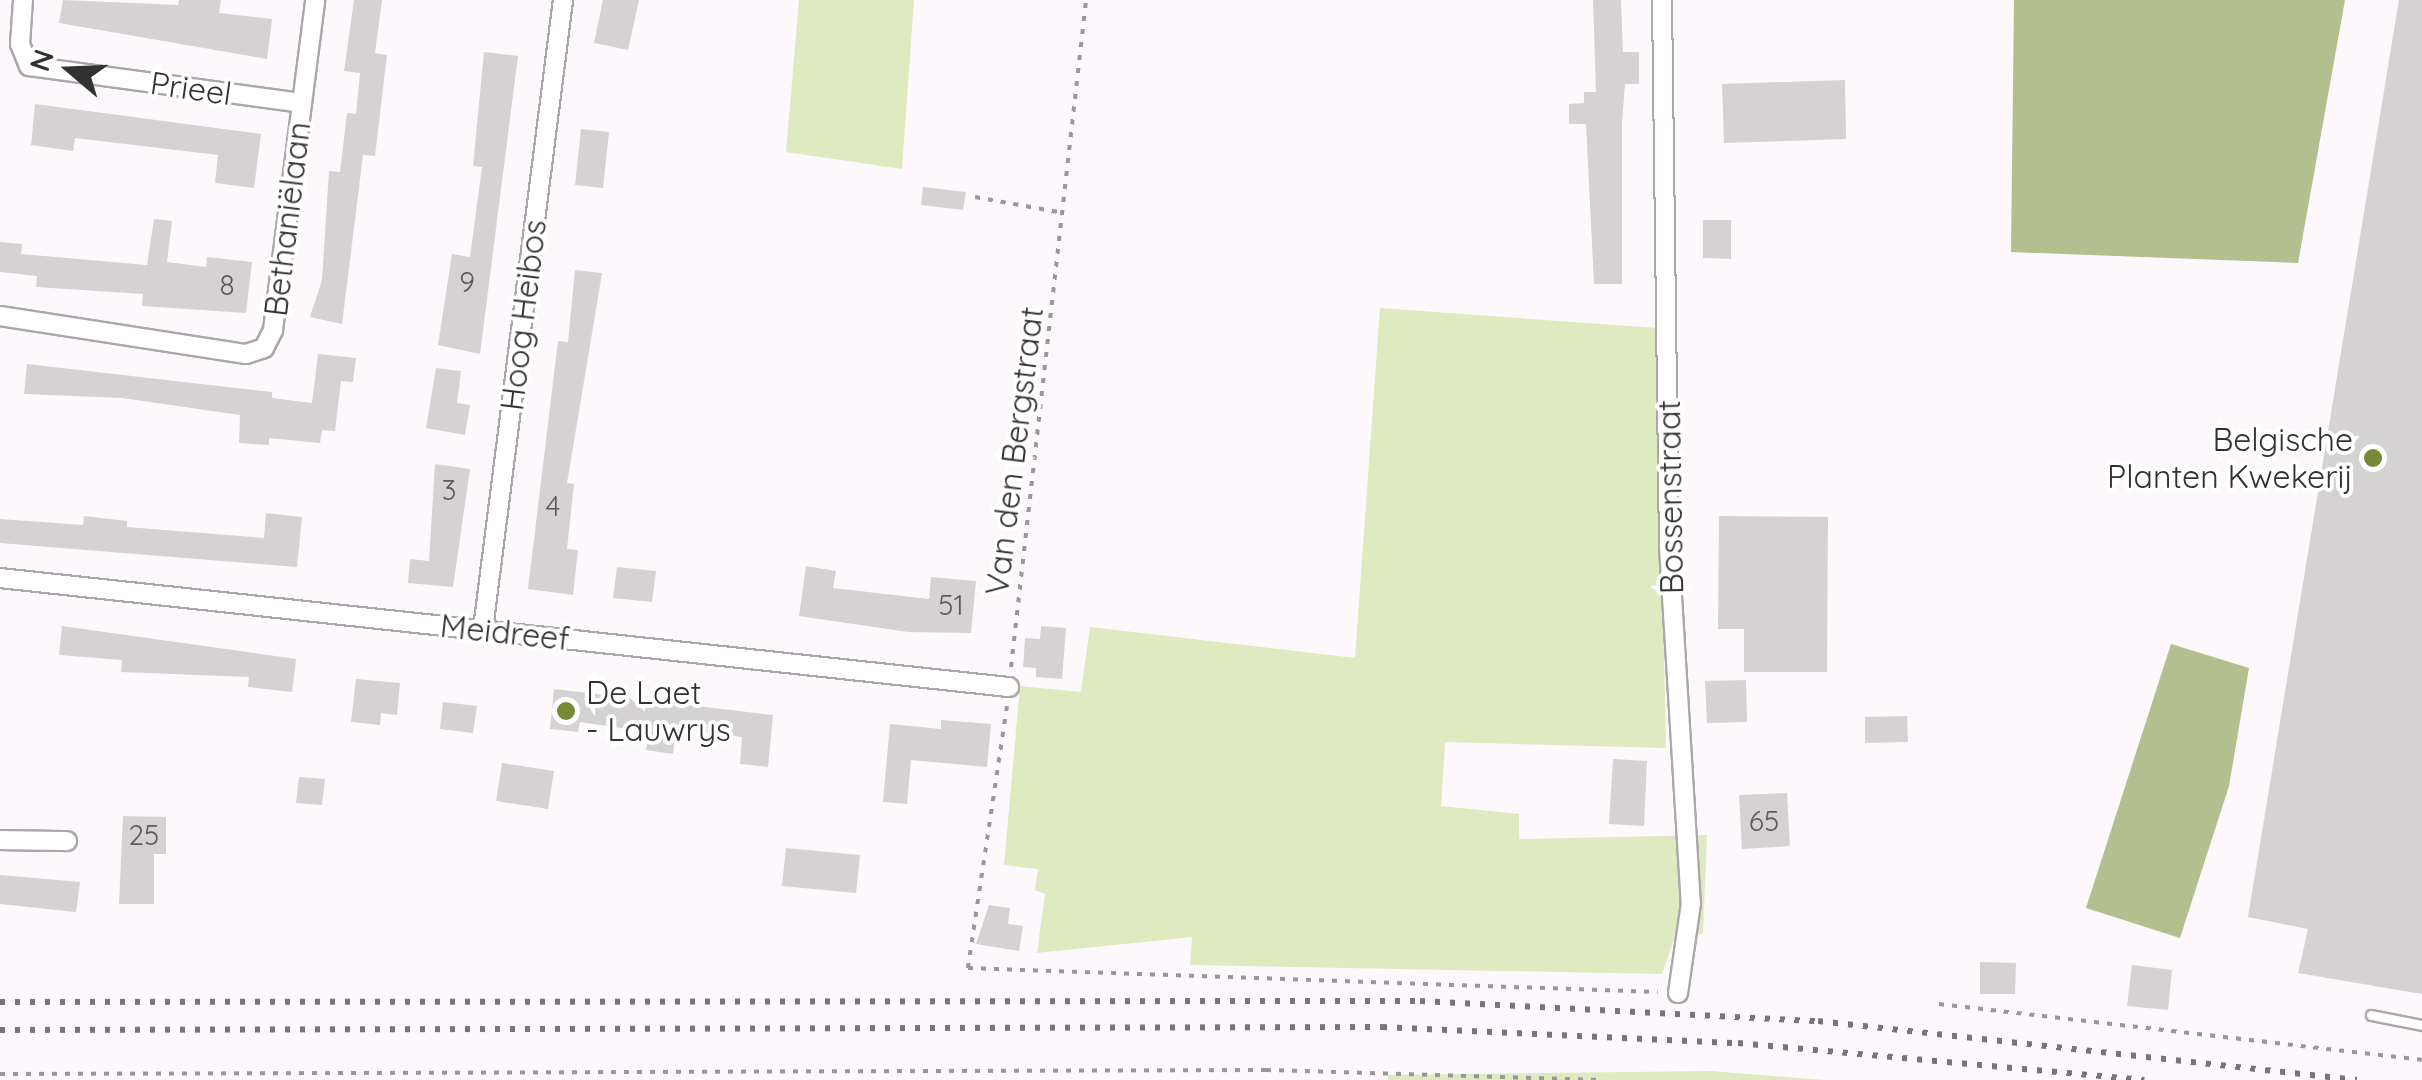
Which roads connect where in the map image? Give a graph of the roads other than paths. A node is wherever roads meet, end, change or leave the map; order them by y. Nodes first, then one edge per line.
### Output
1 (23, 0) edge
2 (315, 0) edge
3 (563, 0) edge
4 (1662, 0) edge
5 (302, 103) junction
6 (0, 316) edge
7 (0, 578) edge
8 (483, 630) junction
9 (1009, 686) road end
10 (0, 840) edge
11 (67, 841) dead end
12 (1678, 993) road end
13 (2372, 1016) dead end
14 (2422, 1025) edge

1 - 5 street, Prieel
2 - 5 street, Bethaniëlaan
3 - 8 street, Hoog Heibos
4 - 12 street, Bossenstraat
5 - 6 street, Bethaniëlaan
7 - 8 street, Meidreef
8 - 9 street, Meidreef
10 - 11 street
13 - 14 lane

